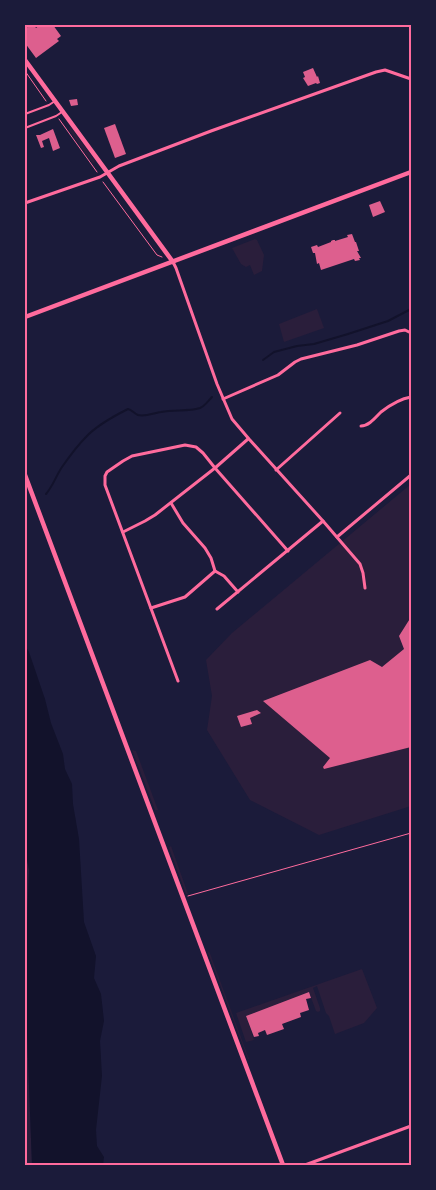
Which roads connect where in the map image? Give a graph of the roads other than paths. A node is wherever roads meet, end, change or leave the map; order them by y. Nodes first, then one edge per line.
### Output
1 (25, 60) edge
2 (411, 78) edge
3 (54, 101) junction
4 (62, 112) junction
5 (25, 114) edge
6 (25, 128) edge
7 (411, 172) edge
8 (107, 173) junction
9 (25, 203) edge
10 (170, 263) junction
11 (25, 317) edge
12 (411, 333) edge
13 (411, 397) edge
14 (223, 399) junction
15 (340, 413) dead end
16 (361, 426) dead end
17 (249, 439) junction
18 (215, 468) junction
19 (276, 470) junction
20 (25, 475) edge
21 (411, 475) edge
22 (171, 503) junction
23 (323, 521) junction
24 (123, 532) junction
25 (337, 537) junction
26 (288, 551) junction
27 (214, 571) junction
28 (364, 588) dead end
29 (238, 592) junction
30 (152, 608) junction
31 (218, 609) dead end
32 (178, 681) dead end
33 (411, 1126) edge
34 (283, 1165) edge
35 (305, 1165) edge

1 - 3 street
2 - 8 street
3 - 4 street
3 - 5 lane
4 - 6 lane
4 - 8 street
7 - 10 street
8 - 9 street
8 - 10 street
10 - 11 street
10 - 14 street
12 - 14 street
13 - 16 street
14 - 17 street
15 - 19 street
17 - 18 street
17 - 19 street
18 - 22 street
18 - 24 street
18 - 26 street
19 - 23 street
20 - 34 street
21 - 25 street
22 - 24 street
22 - 27 street
23 - 25 street
23 - 26 street
24 - 30 street
25 - 28 street
26 - 29 street
27 - 29 street
27 - 30 street
29 - 31 street
30 - 32 street
33 - 35 street

